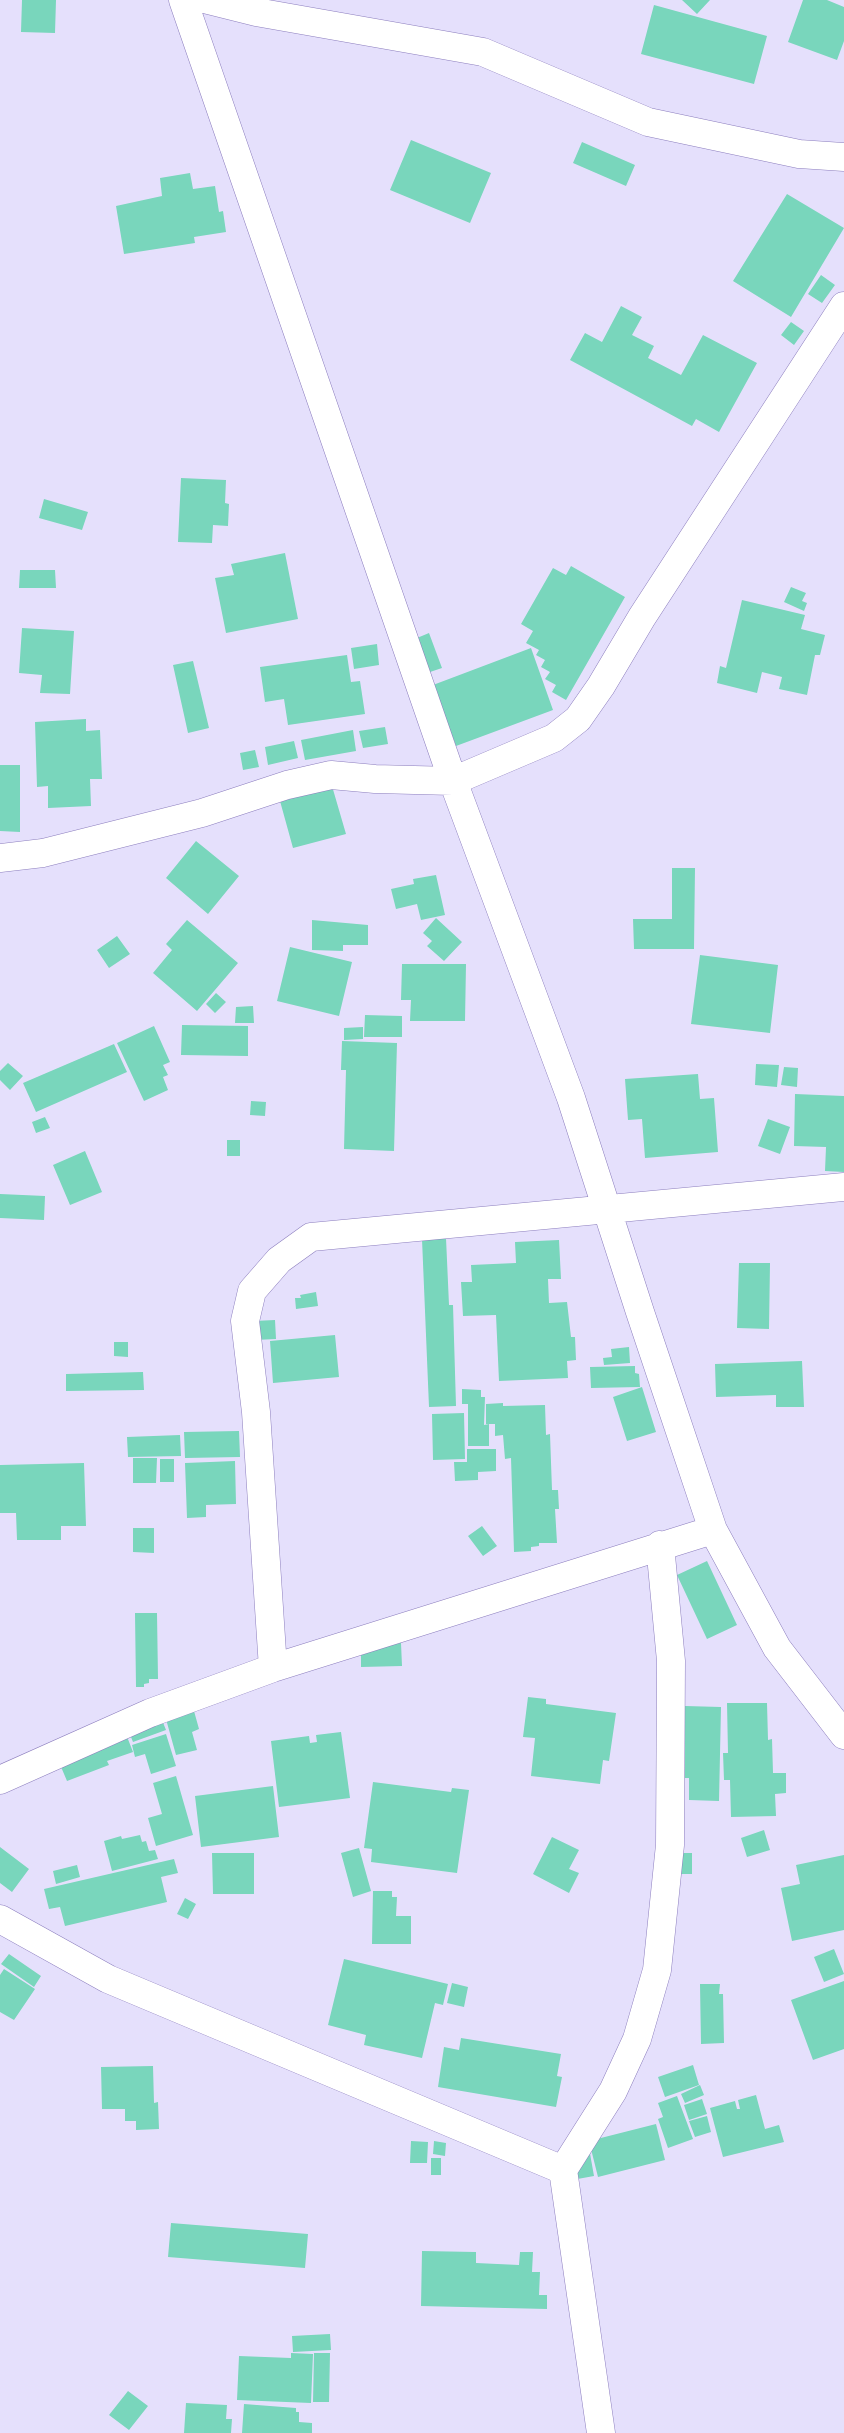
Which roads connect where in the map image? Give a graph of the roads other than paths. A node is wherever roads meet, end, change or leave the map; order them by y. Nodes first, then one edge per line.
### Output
1 (183, 0) edge
2 (208, 0) edge
3 (844, 157) edge
4 (844, 306) edge
5 (453, 781) junction
6 (0, 858) edge
7 (844, 1187) edge
8 (607, 1209) junction
9 (713, 1530) junction
10 (660, 1545) junction
11 (272, 1668) junction
12 (844, 1735) edge
13 (0, 1780) edge
14 (0, 1919) edge
15 (563, 2170) junction
16 (601, 2433) edge

1 - 5 street
2 - 3 street
4 - 5 street
5 - 6 street
5 - 8 street
7 - 8 street
8 - 9 street
8 - 11 street
9 - 10 street
9 - 12 street
10 - 11 street
10 - 15 street
11 - 13 street
14 - 15 street
15 - 16 street

